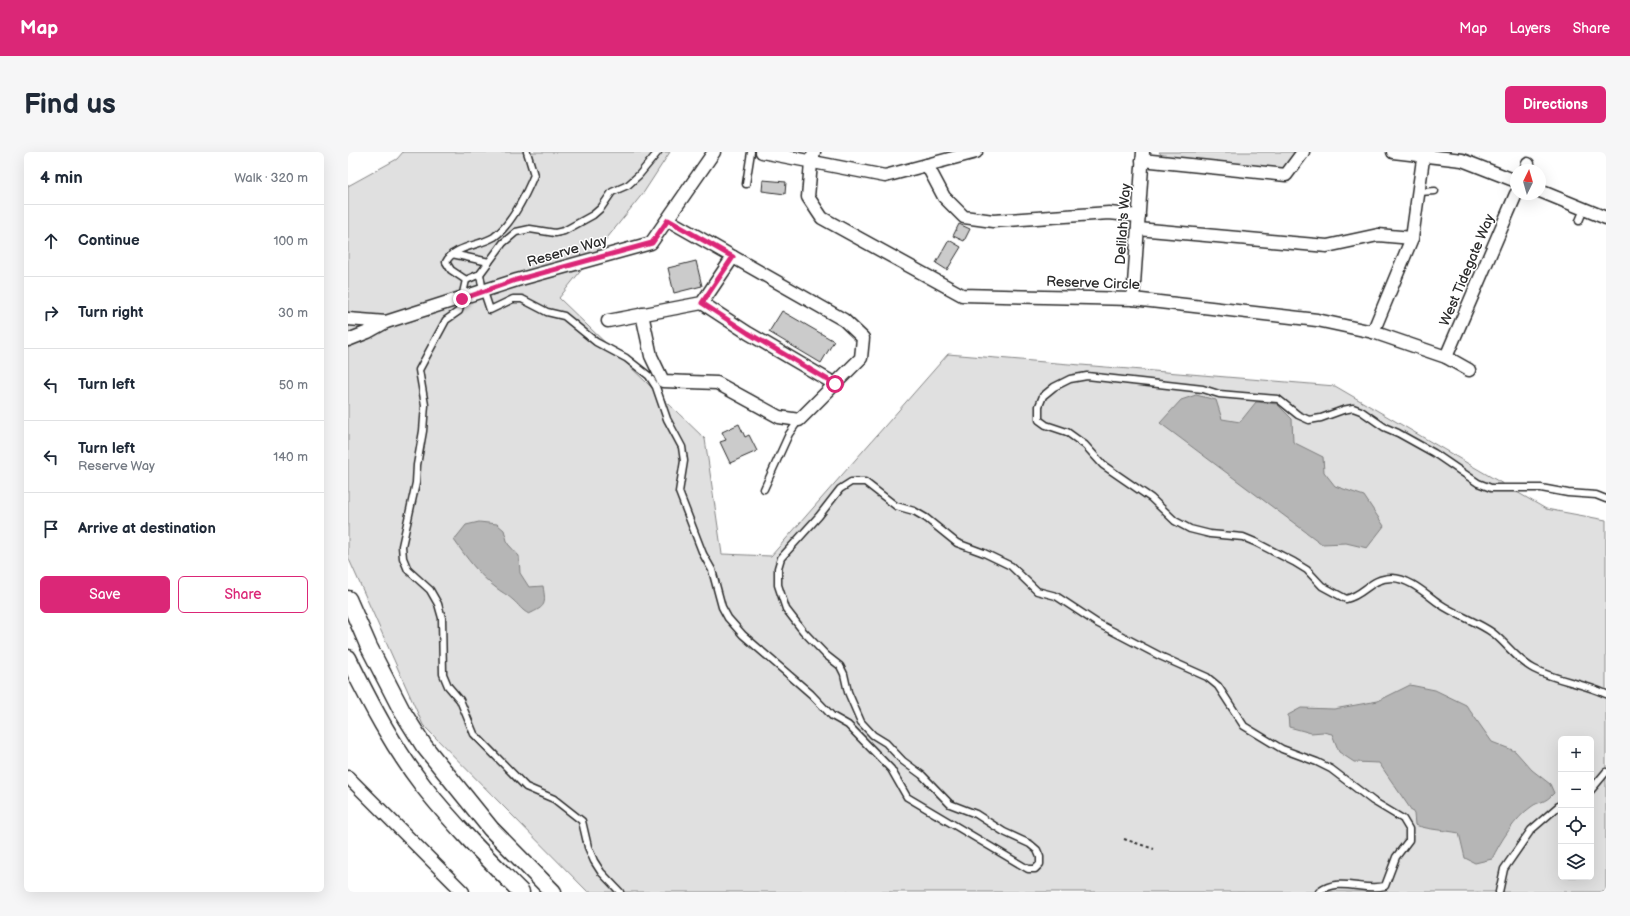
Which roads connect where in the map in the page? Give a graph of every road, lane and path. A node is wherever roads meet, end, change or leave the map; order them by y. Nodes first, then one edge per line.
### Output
1 (527, 152) edge
2 (658, 152) edge
3 (714, 152) edge
4 (751, 152) edge
5 (762, 152) edge
6 (976, 152) edge
7 (1303, 152) edge
8 (1393, 152) edge
9 (1424, 154) edge
10 (1143, 156) edge
11 (813, 157) edge
12 (927, 165) junction
13 (1510, 179) edge
14 (746, 184) dead end
15 (1435, 191) dead end
16 (1419, 192) junction
17 (1546, 193) edge
18 (1513, 200) edge
19 (1139, 216) junction
20 (1606, 218) edge
21 (668, 220) junction
22 (1138, 229) junction
23 (1412, 238) junction
24 (452, 254) junction
25 (733, 257) junction
26 (489, 262) junction
27 (480, 274) junction
28 (466, 280) junction
29 (484, 292) junction
30 (462, 299) junction
31 (1133, 299) junction
32 (702, 303) junction
33 (642, 314) junction
34 (348, 319) edge
35 (608, 321) dead end
36 (386, 322) junction
37 (1373, 332) junction
38 (348, 340) edge
39 (1446, 358) junction
40 (1469, 370) dead end
41 (835, 384) junction
42 (798, 420) junction
43 (764, 489) dead end
44 (1606, 499) edge
45 (348, 599) edge
46 (348, 658) edge
47 (1606, 694) edge
48 (1606, 772) edge
49 (348, 777) edge
50 (1594, 786) edge
51 (1558, 807) edge
52 (1124, 839) dead end
53 (1154, 849) dead end
54 (463, 892) edge
55 (521, 892) edge
56 (553, 892) edge
57 (620, 892) edge
58 (1319, 892) edge
59 (1499, 892) edge

1 - 24 lane
2 - 26 lane
3 - 21 street, Reserve Way
4 - 14 lane
5 - 11 street
6 - 12 street
7 - 10 street
8 - 9 street
9 - 13 street
9 - 16 street
10 - 19 street, Delilah's Way
11 - 12 street
11 - 31 street, Reserve Circle
12 - 19 street
15 - 16 lane
16 - 23 street
17 - 20 street
18 - 39 street, West Tidegate Way
19 - 22 street, Delilah's Way
21 - 25 street
21 - 29 street, Reserve Way
22 - 23 street
22 - 31 street, Delilah's Way
23 - 37 street
24 - 26 lane
24 - 28 lane
25 - 32 street
25 - 41 street
26 - 27 lane
27 - 28 lane
27 - 29 lane
28 - 30 lane
29 - 30 street, Reserve Way
29 - 58 lane
30 - 36 street, Reserve Way
30 - 57 lane
31 - 37 street, Reserve Circle
32 - 33 street
32 - 41 street
33 - 35 street
33 - 42 street
34 - 36 street, Reserve Way
36 - 38 street, Reserve Way
37 - 39 street, Reserve Circle
39 - 40 street, Reserve Circle
41 - 42 street
42 - 43 lane
44 - 47 lane
45 - 56 street
46 - 55 street
48 - 50 lane
49 - 54 street
51 - 59 lane
52 - 53 path

